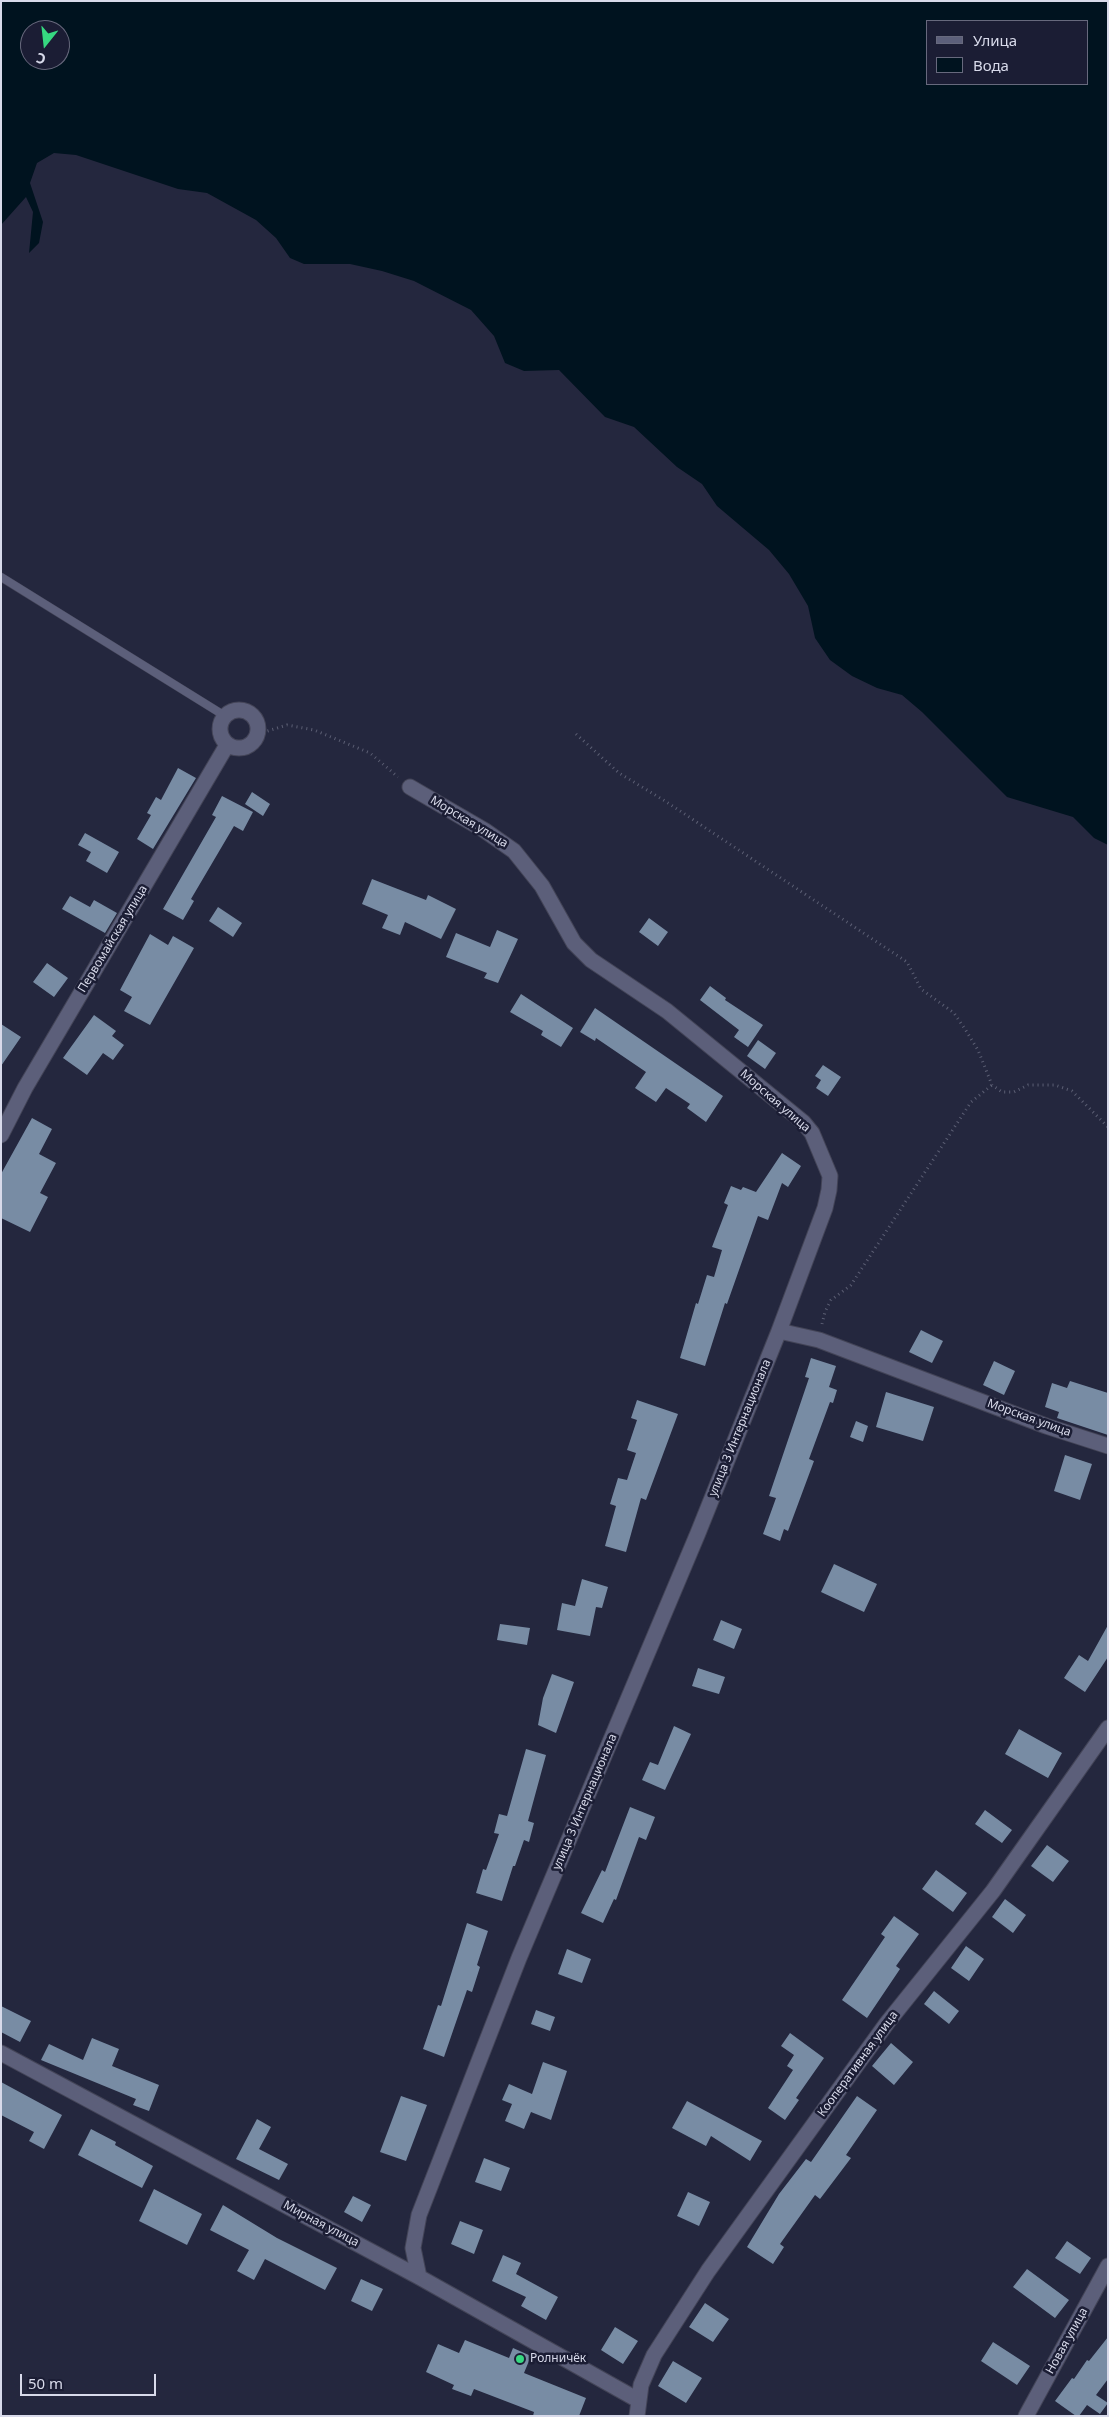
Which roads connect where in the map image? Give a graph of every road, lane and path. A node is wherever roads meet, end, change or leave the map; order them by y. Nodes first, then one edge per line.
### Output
1 (1, 577) edge
2 (225, 716) junction
3 (258, 734) junction
4 (576, 734) dead end
5 (227, 745) junction
6 (410, 787) joint
7 (992, 1086) junction
8 (1108, 1127) edge
9 (1, 1135) edge
10 (779, 1331) junction
11 (819, 1340) junction
12 (1108, 1446) edge
13 (1108, 1728) edge
14 (1, 2053) edge
15 (1108, 2266) edge
16 (420, 2278) junction
17 (638, 2400) junction
18 (637, 2416) edge
19 (1026, 2416) edge

1 - 2 lane
2 - 3 street
2 - 5 street
3 - 5 street
3 - 6 path
4 - 7 path
5 - 9 street, Первомайская улица
6 - 10 street, Морская улица
7 - 8 path
7 - 11 path
10 - 11 street, Морская улица
10 - 16 street, улица 3 Интернационала
11 - 12 street, Морская улица
13 - 17 street, Кооперативная улица
14 - 16 street, Мирная улица
15 - 19 street, Новая улица
16 - 17 street, Мирная улица
17 - 18 street, Кооперативная улица

